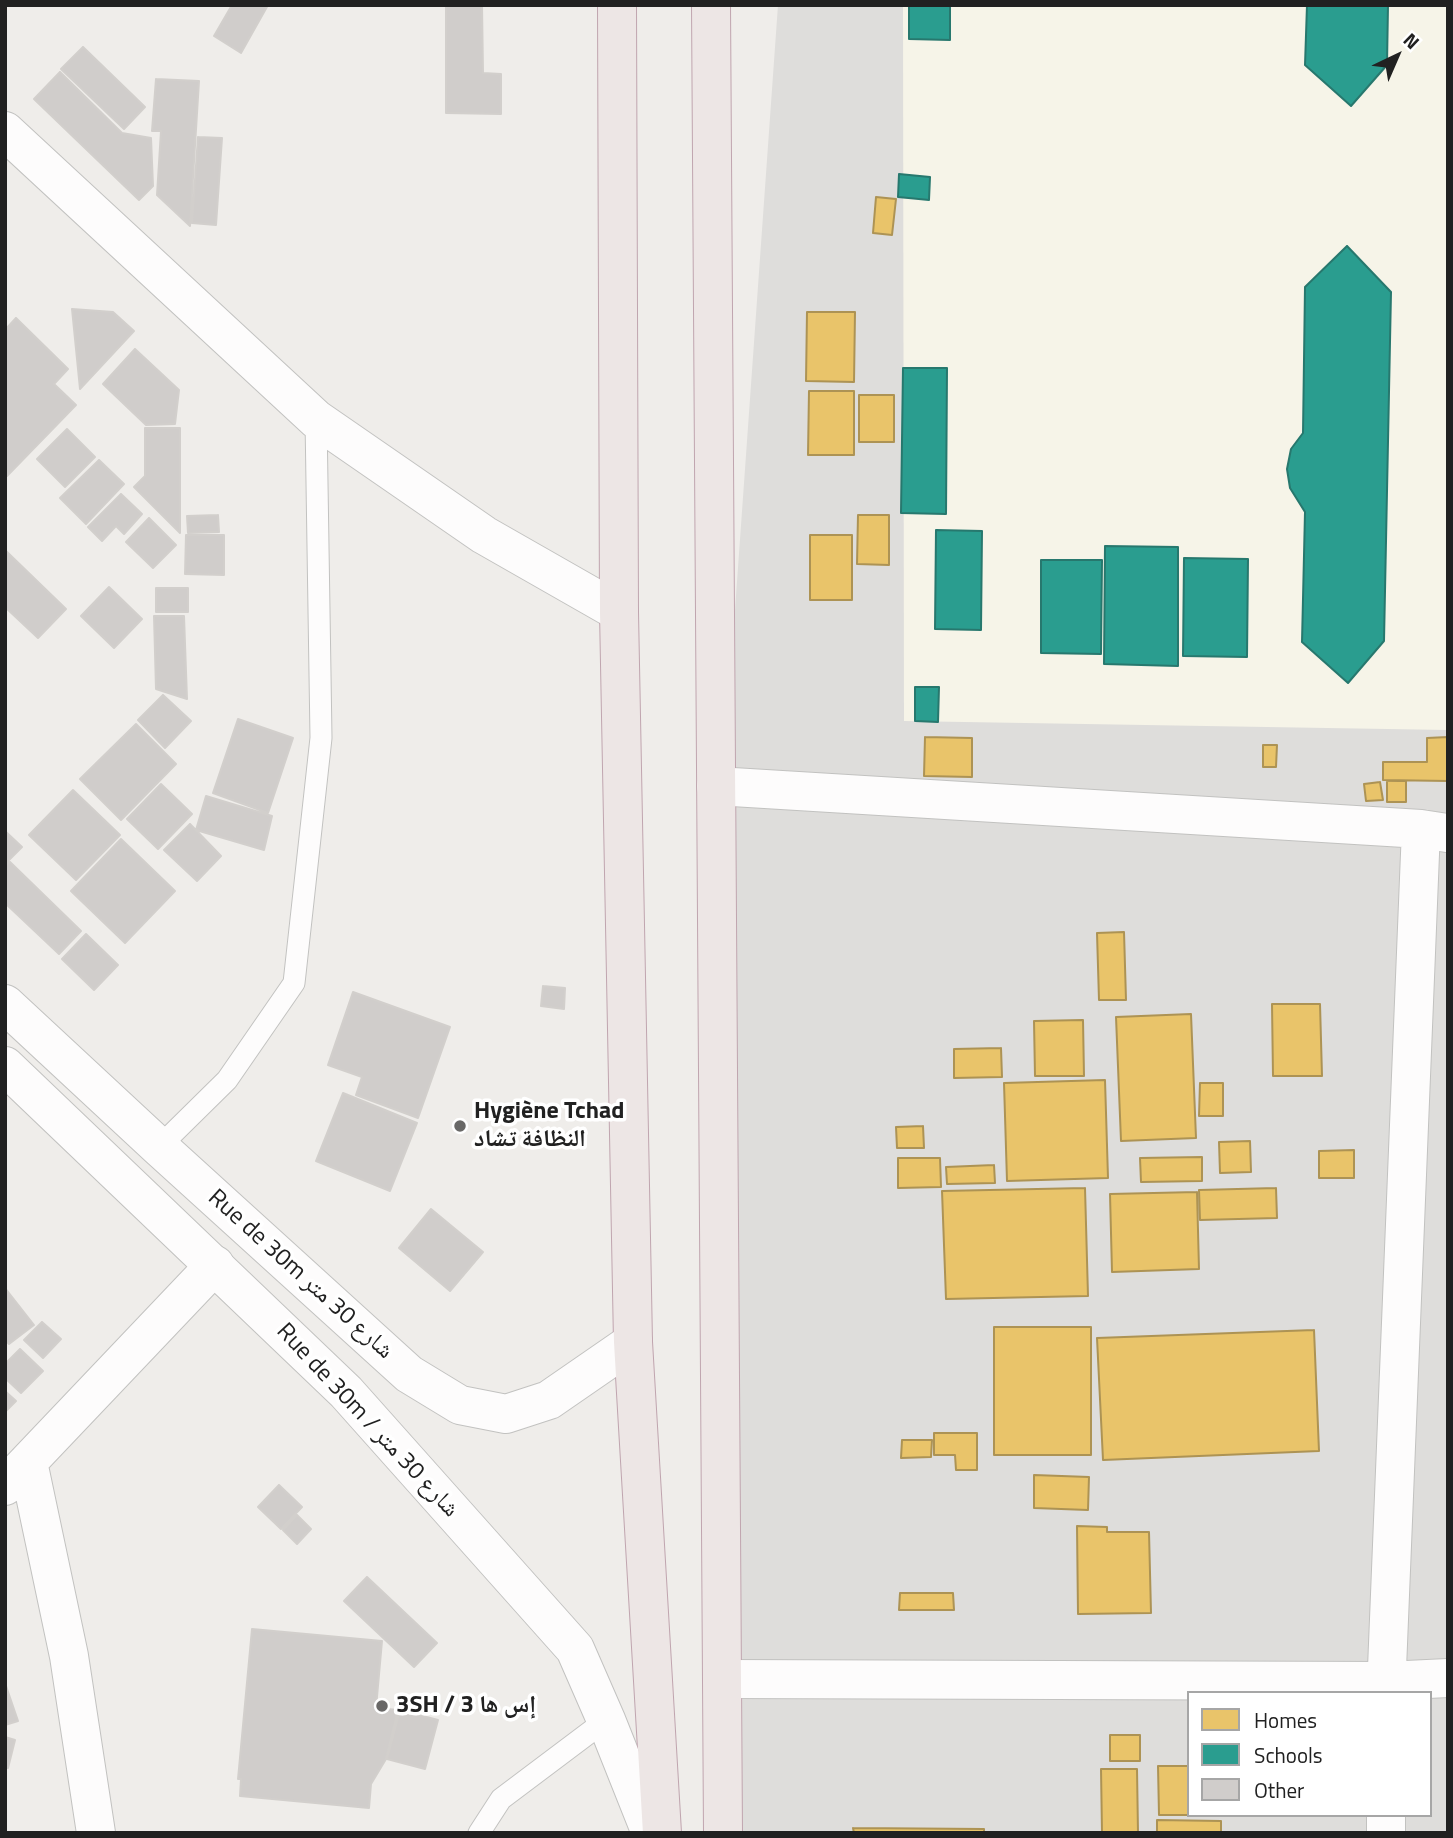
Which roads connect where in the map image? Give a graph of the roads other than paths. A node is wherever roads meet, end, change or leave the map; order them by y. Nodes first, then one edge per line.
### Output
1 (617, 5) edge
2 (711, 5) edge
3 (5, 131) edge
4 (316, 419) junction
5 (619, 612) junction
6 (716, 786) junction
7 (1434, 831) edge
8 (5, 1004) edge
9 (5, 1066) edge
10 (159, 1147) junction
11 (215, 1265) junction
12 (633, 1342) junction
13 (17, 1474) edge
14 (1448, 1678) edge
15 (722, 1679) junction
16 (1386, 1687) edge
17 (606, 1720) junction
18 (96, 1833) edge
19 (479, 1833) edge
20 (651, 1833) edge
21 (662, 1833) edge
22 (723, 1833) edge

1 - 5 highway
2 - 6 highway
3 - 4 street
4 - 5 street
4 - 10 lane
5 - 12 highway
6 - 7 street
6 - 15 highway
7 - 16 street
8 - 10 street, Rue de 30m شارع 30 متر
9 - 11 street, Rue de 30m / شارع 30 متر
10 - 12 street, Rue de 30m شارع 30 متر
11 - 13 street
11 - 17 street, Rue de 30m / شارع 30 متر
12 - 21 highway
13 - 18 street
14 - 16 street
15 - 16 street
15 - 22 highway
17 - 19 lane
17 - 20 street, Rue de 30m / شارع 30 متر

